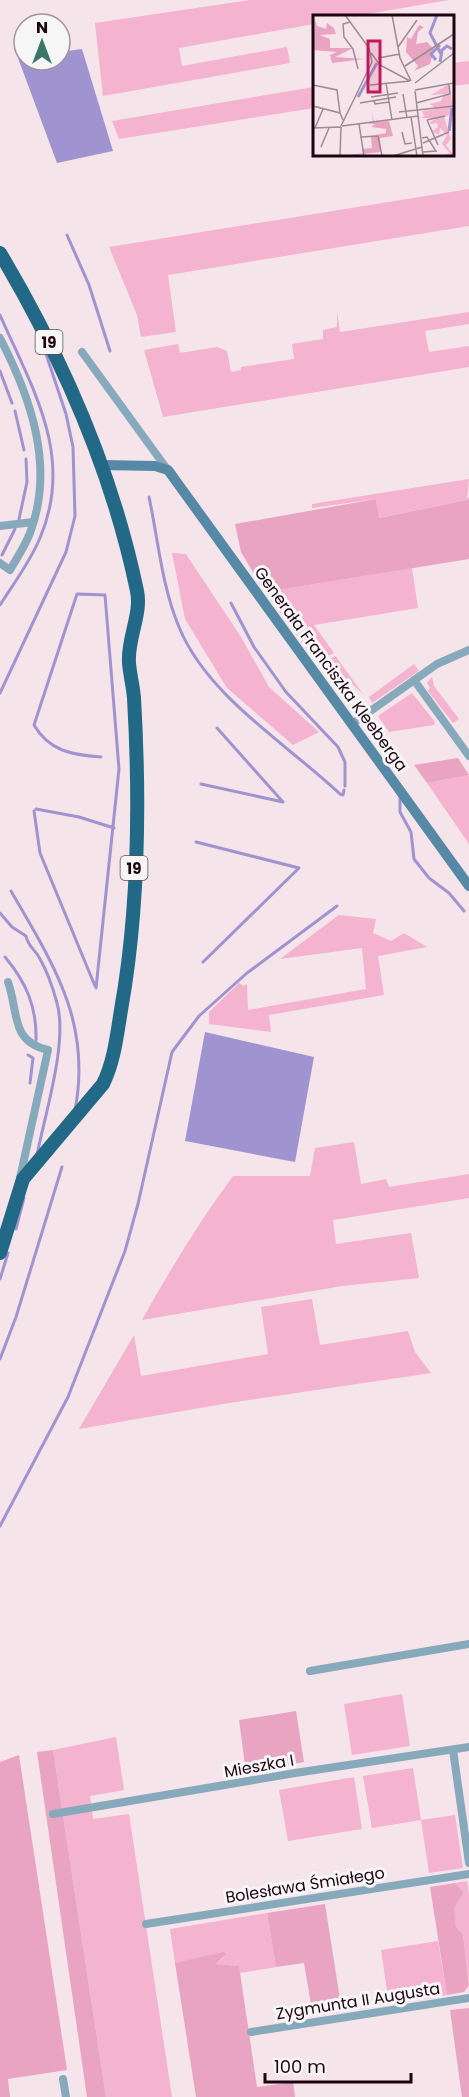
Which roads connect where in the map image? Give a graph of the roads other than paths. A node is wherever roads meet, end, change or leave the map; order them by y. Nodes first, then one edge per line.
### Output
1 (0, 253) edge
2 (0, 338) edge
3 (82, 352) dead end
4 (102, 465) junction
5 (168, 470) junction
6 (33, 522) junction
7 (0, 526) edge
8 (0, 563) edge
9 (469, 650) edge
10 (414, 680) junction
11 (352, 724) junction
12 (469, 756) edge
13 (469, 886) edge
14 (8, 982) dead end
15 (18, 1188) junction
16 (0, 1253) edge
17 (469, 1644) edge
18 (310, 1671) dead end
19 (469, 1747) edge
20 (453, 1750) junction
21 (53, 1814) dead end
22 (469, 1864) edge
23 (469, 1874) edge
24 (146, 1924) dead end
25 (469, 1998) edge
26 (251, 2032) dead end
27 (63, 2079) dead end
28 (66, 2097) edge

1 - 4 highway, 19
2 - 6 street
3 - 5 street, Generała Franciszka Kleeberga
4 - 5 main road
4 - 15 highway, 19
5 - 11 main road, Generała Franciszka Kleeberga
6 - 7 street
6 - 8 street
9 - 10 street
10 - 11 street
10 - 12 street
11 - 13 main road, Generała Franciszka Kleeberga
14 - 15 street
15 - 16 highway, 19
17 - 18 street
19 - 20 street, Mieszka I
20 - 21 street, Mieszka I
20 - 22 street
22 - 23 street
23 - 24 street, Bolesława Śmiałego
25 - 26 street, Zygmunta II Augusta
27 - 28 street

